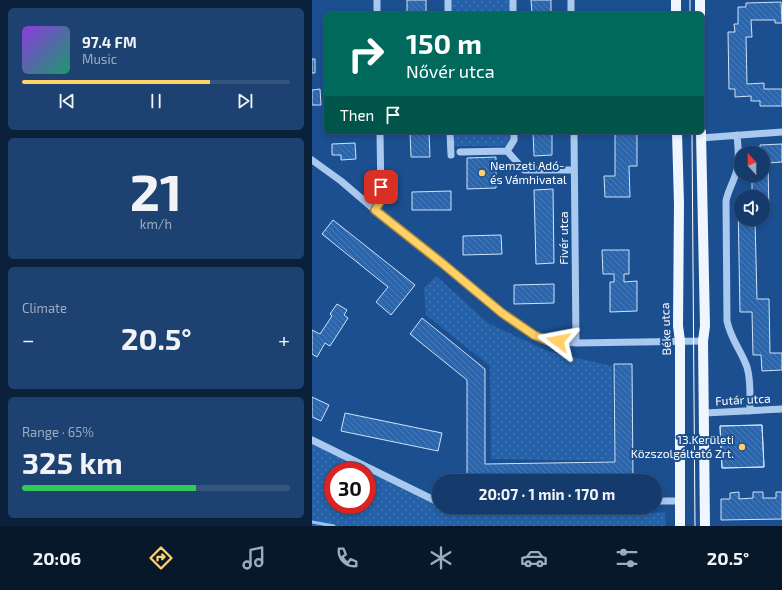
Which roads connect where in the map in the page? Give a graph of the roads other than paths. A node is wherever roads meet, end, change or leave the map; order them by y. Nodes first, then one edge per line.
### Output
1 (377, 0) edge
2 (448, 0) edge
3 (513, 0) edge
4 (571, 0) edge
5 (676, 0) edge
6 (700, 0) edge
7 (377, 12) edge
8 (448, 12) edge
9 (513, 12) edge
10 (571, 12) edge
11 (676, 12) edge
12 (700, 12) edge
13 (782, 132) edge
14 (380, 134) edge
15 (450, 134) edge
16 (514, 134) edge
17 (574, 134) edge
18 (677, 134) edge
19 (701, 135) edge
20 (737, 135) junction
21 (507, 151) junction
22 (460, 152) dead end
23 (451, 155) dead end
24 (312, 160) edge
25 (574, 170) junction
26 (375, 210) junction
27 (680, 341) junction
28 (703, 341) junction
29 (576, 343) junction
30 (782, 409) edge
31 (750, 411) junction
32 (704, 413) junction
33 (312, 440) edge
34 (432, 499) edge
35 (662, 501) edge
36 (681, 501) junction
37 (680, 526) edge
38 (705, 526) edge

1 - 7 street
2 - 8 street
3 - 9 street
4 - 10 street
5 - 11 main road
6 - 12 main road
13 - 20 street
14 - 26 street
15 - 23 street
16 - 21 street
17 - 25 street, Fivér utca
18 - 27 main road, Béke utca
19 - 20 street
19 - 28 main road
20 - 31 street
21 - 22 street
21 - 25 street
24 - 26 street
25 - 29 street, Fivér utca
26 - 29 street
27 - 28 street
27 - 29 street
27 - 36 main road, Béke utca
28 - 32 main road
30 - 31 street, Futár utca
31 - 32 street, Futár utca
32 - 38 main road
33 - 34 street
35 - 36 street
36 - 37 main road, Béke utca

